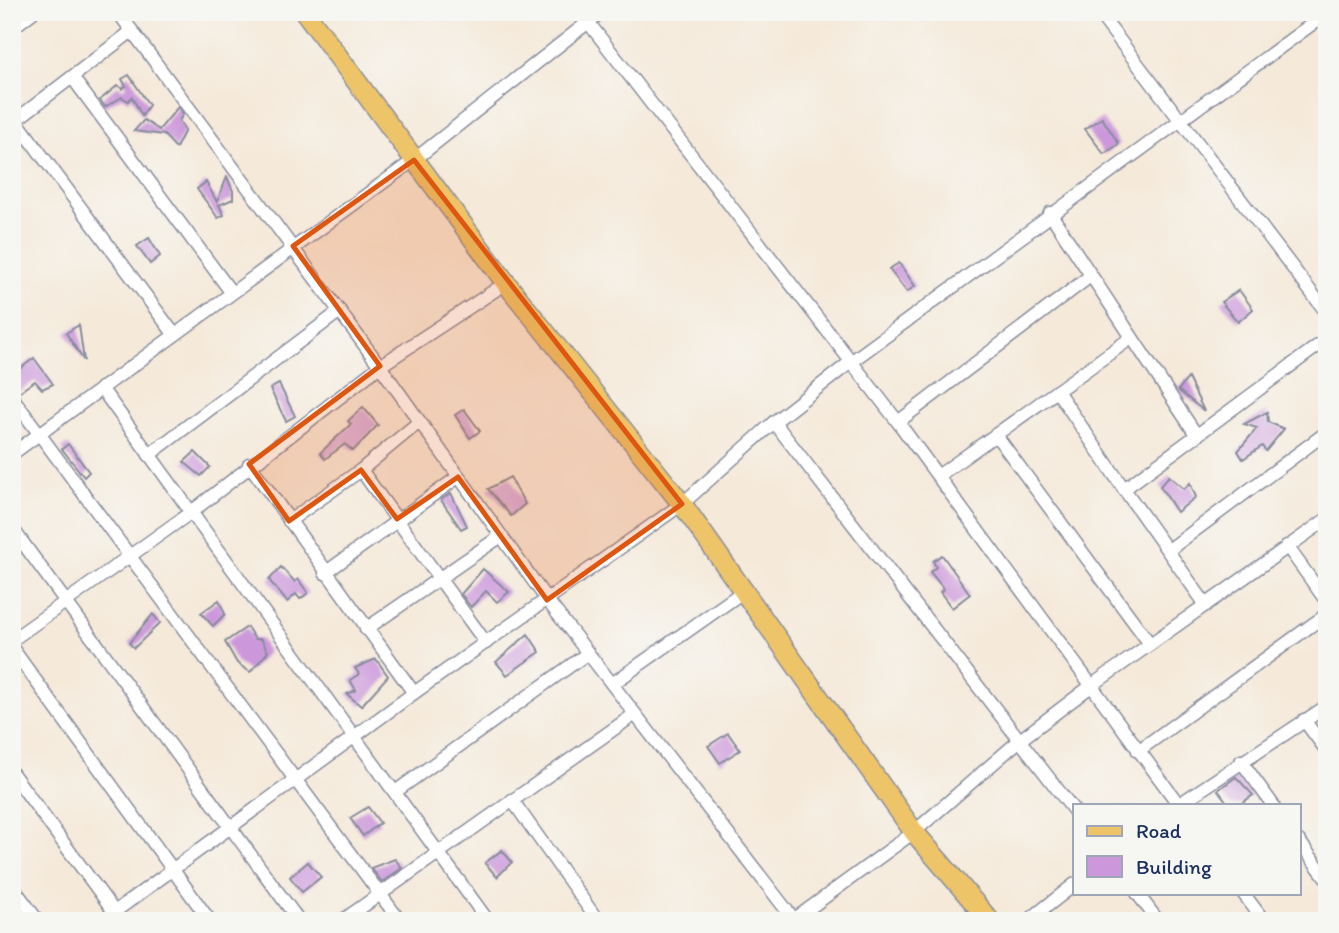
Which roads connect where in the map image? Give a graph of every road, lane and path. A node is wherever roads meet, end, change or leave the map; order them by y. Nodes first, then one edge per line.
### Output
1 (33, 12) edge
2 (118, 12) edge
3 (305, 12) edge
4 (601, 12) edge
5 (1098, 12) edge
6 (1327, 13) edge
7 (588, 22) junction
8 (12, 28) edge
9 (132, 30) junction
10 (72, 77) junction
11 (14, 119) edge
12 (1181, 121) junction
13 (414, 160) junction
14 (1050, 213) junction
15 (292, 246) junction
16 (1089, 276) junction
17 (506, 283) junction
18 (230, 292) junction
19 (340, 311) junction
20 (1327, 313) edge
21 (174, 334) junction
22 (1131, 338) junction
23 (1327, 339) edge
24 (852, 361) junction
25 (380, 366) junction
26 (101, 388) junction
27 (1057, 391) junction
28 (12, 397) edge
29 (419, 422) junction
30 (774, 422) junction
31 (898, 422) junction
32 (1327, 432) edge
33 (39, 434) junction
34 (996, 435) junction
35 (1197, 436) junction
36 (12, 453) edge
37 (149, 455) junction
38 (249, 464) junction
39 (361, 470) junction
40 (938, 476) junction
41 (458, 477) junction
42 (1124, 489) junction
43 (682, 505) junction
44 (190, 513) junction
45 (397, 519) junction
46 (1327, 519) edge
47 (289, 521) junction
48 (12, 528) edge
49 (501, 536) junction
50 (1287, 546) junction
51 (1170, 549) junction
52 (132, 555) junction
53 (325, 573) junction
54 (440, 579) junction
55 (744, 591) junction
56 (547, 600) junction
57 (1327, 603) edge
58 (65, 604) junction
59 (1206, 605) junction
60 (1327, 614) edge
61 (366, 629) junction
62 (12, 640) edge
63 (486, 643) junction
64 (1150, 645) junction
65 (12, 648) edge
66 (588, 653) junction
67 (612, 684) junction
68 (1091, 685) junction
69 (414, 693) junction
70 (1327, 706) edge
71 (635, 714) junction
72 (1304, 720) junction
73 (355, 737) junction
74 (1020, 740) junction
75 (1138, 751) junction
76 (1327, 751) edge
77 (1241, 761) junction
78 (12, 773) edge
79 (295, 779) junction
80 (395, 792) junction
81 (512, 800) junction
82 (1177, 804) edge
83 (1179, 804) edge
84 (1272, 804) edge
85 (1073, 809) edge
86 (231, 826) junction
87 (914, 832) junction
88 (1300, 842) edge
89 (437, 852) junction
90 (172, 869) junction
91 (1327, 879) edge
92 (12, 886) edge
93 (1073, 886) edge
94 (380, 893) junction
95 (1138, 894) edge
96 (1244, 894) edge
97 (118, 916) edge
98 (793, 920) edge
99 (38, 921) edge
100 (102, 921) edge
101 (210, 921) edge
102 (299, 921) edge
103 (342, 921) edge
104 (400, 921) edge
105 (488, 921) edge
106 (598, 921) edge
107 (990, 921) edge
108 (1028, 921) edge
109 (1158, 921) edge
110 (1264, 921) edge

1 - 8 street
2 - 9 street
3 - 13 main road
4 - 7 street
5 - 12 street
6 - 12 street
7 - 13 street
7 - 24 street
9 - 10 street
9 - 15 street
10 - 11 street
10 - 18 street
11 - 21 street
12 - 14 street
12 - 20 street
13 - 15 street
13 - 17 main road
14 - 16 street
14 - 24 street
15 - 18 street
15 - 19 street
16 - 22 street
16 - 31 street
17 - 25 street
17 - 43 main road
18 - 21 street
19 - 25 street
19 - 37 street
21 - 26 street
22 - 27 street
22 - 35 street
23 - 35 street
24 - 30 street
24 - 31 street
25 - 29 street
25 - 38 street
26 - 33 street
26 - 37 street
27 - 34 street
27 - 42 street
28 - 33 street
29 - 39 street
29 - 41 street
30 - 43 street
30 - 74 street
31 - 40 street
32 - 51 street
33 - 36 street
33 - 52 street
34 - 40 street
34 - 64 street
35 - 42 street
37 - 44 street
38 - 44 street
38 - 47 street
39 - 45 street
39 - 47 street
40 - 68 street
41 - 45 street
41 - 49 street
42 - 51 street
43 - 55 main road
43 - 56 street
44 - 52 street
44 - 73 street
45 - 53 street
45 - 54 street
46 - 50 street
47 - 53 street
48 - 58 street
49 - 54 street
49 - 56 street
50 - 57 street
50 - 59 street
51 - 59 street
52 - 58 street
52 - 79 street
53 - 61 street
54 - 61 street
54 - 63 street
55 - 67 street
55 - 87 main road
56 - 63 street
56 - 66 street
58 - 62 street
58 - 86 street
59 - 64 street
60 - 75 street
61 - 69 street
63 - 69 street
64 - 68 street
65 - 90 street
66 - 67 street
66 - 80 street
67 - 71 street
68 - 74 street
68 - 75 street
69 - 73 street
70 - 72 street
71 - 81 street
71 - 98 street
72 - 76 street
72 - 77 street
73 - 79 street
73 - 80 street
74 - 85 street
74 - 87 street
75 - 82 street
77 - 83 street
77 - 84 street
78 - 97 street
79 - 86 street
79 - 94 street
80 - 89 street
81 - 89 street
81 - 106 street
86 - 90 street
86 - 102 street
87 - 98 street
87 - 107 main road
88 - 91 street
89 - 94 street
89 - 105 street
90 - 97 street
90 - 101 street
92 - 99 street
93 - 108 street
94 - 103 street
94 - 104 street
95 - 109 street
96 - 110 street
97 - 100 street

